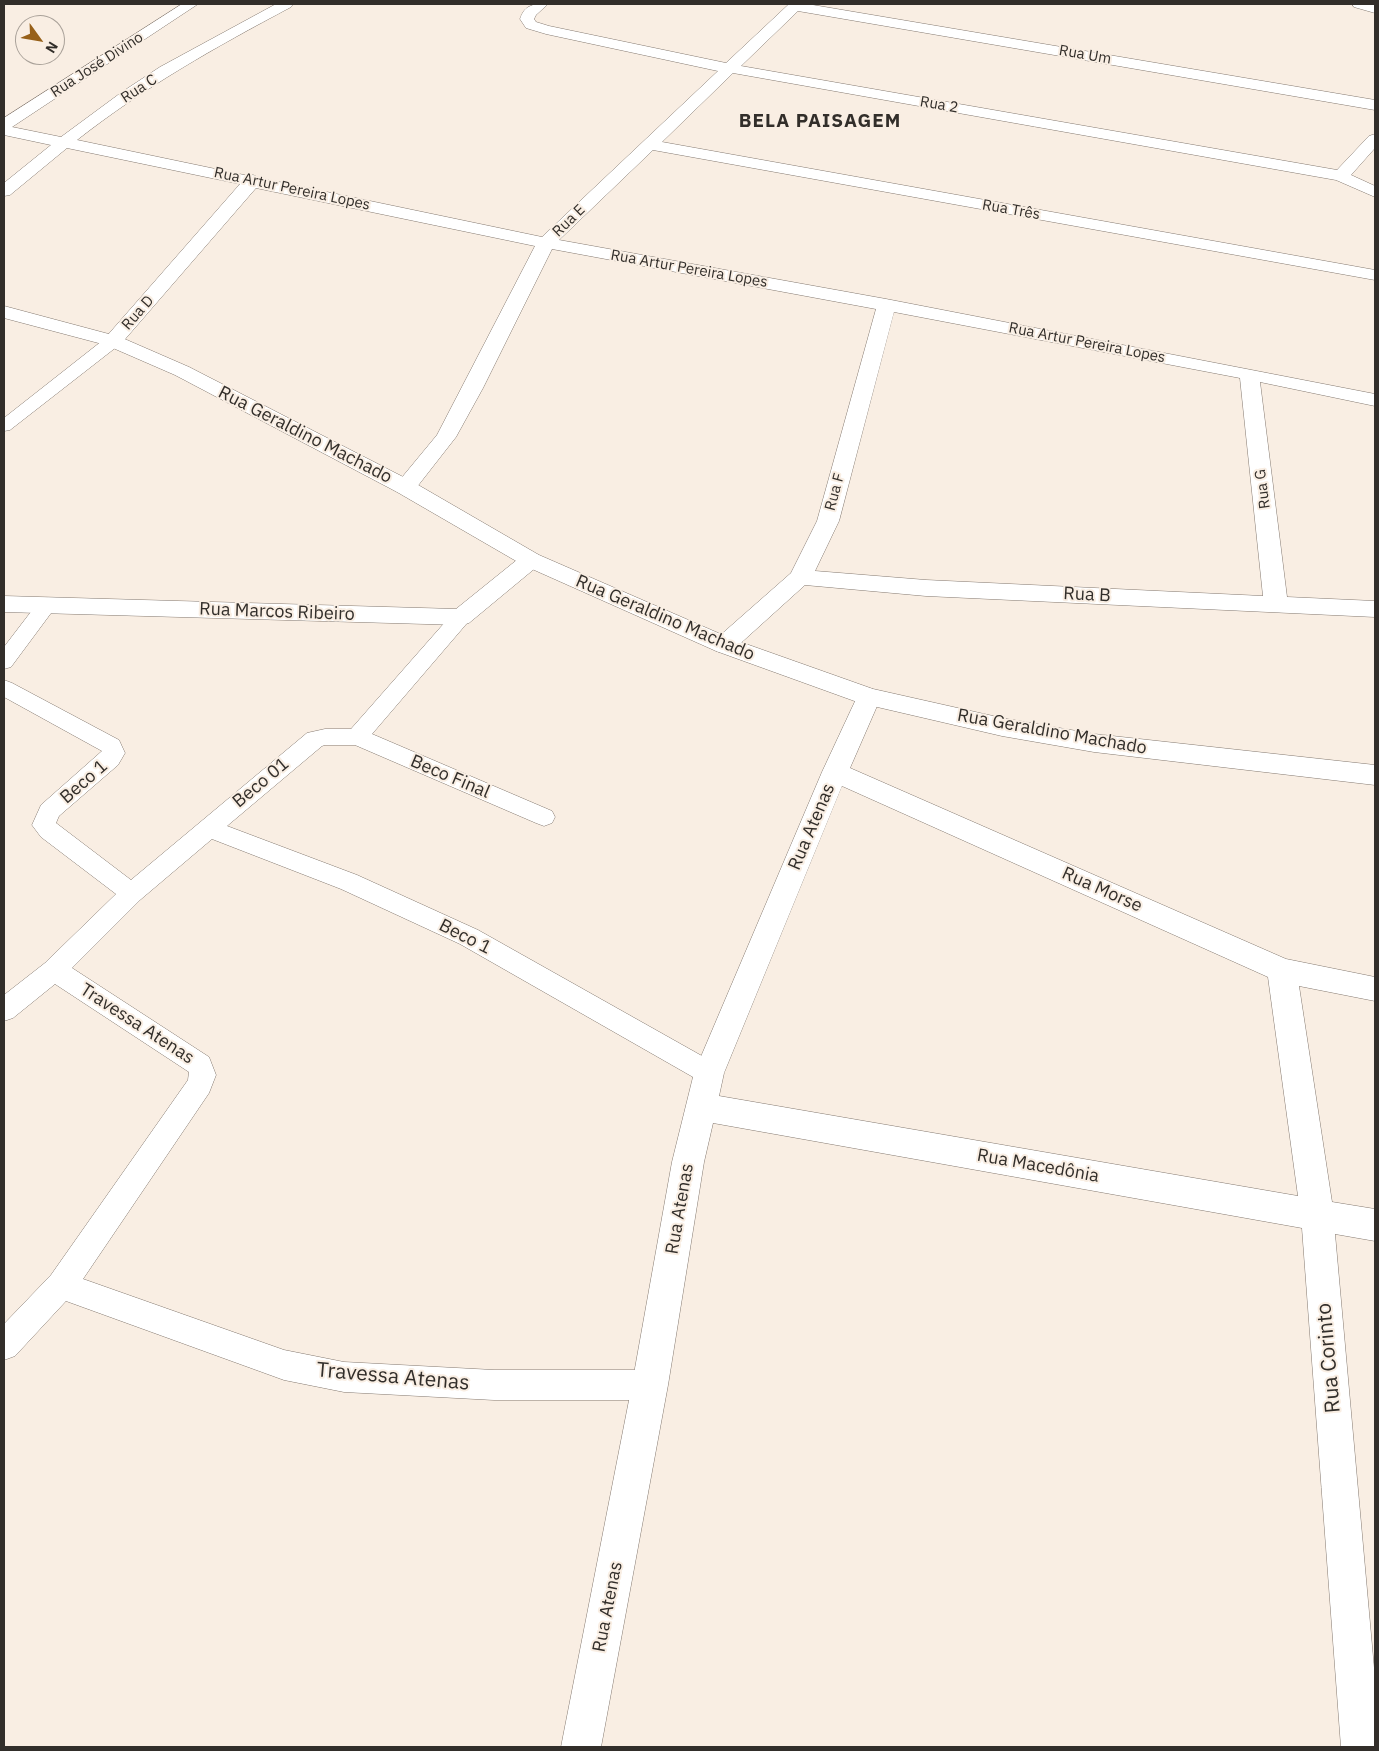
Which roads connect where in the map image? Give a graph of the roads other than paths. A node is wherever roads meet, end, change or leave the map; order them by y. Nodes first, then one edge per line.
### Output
1 (191, 4) edge
2 (286, 4) edge
3 (541, 4) edge
4 (1360, 4) edge
5 (796, 5) edge
6 (1375, 9) edge
7 (728, 68) junction
8 (1375, 105) edge
9 (4, 125) edge
10 (4, 130) edge
11 (1375, 139) edge
12 (64, 142) junction
13 (648, 144) junction
14 (1341, 176) junction
15 (253, 180) junction
16 (4, 191) edge
17 (1375, 192) edge
18 (546, 243) junction
19 (1375, 275) edge
20 (886, 305) junction
21 (4, 312) edge
22 (113, 341) junction
23 (1249, 374) junction
24 (1375, 400) edge
25 (4, 426) edge
26 (405, 487) junction
27 (531, 560) junction
28 (800, 577) junction
29 (4, 604) edge
30 (1276, 604) junction
31 (47, 605) junction
32 (1375, 609) edge
33 (461, 617) junction
34 (724, 645) junction
35 (4, 662) edge
36 (4, 688) edge
37 (869, 697) junction
38 (356, 737) junction
39 (315, 739) joint
40 (836, 772) junction
41 (1375, 775) edge
42 (544, 817) dead end
43 (208, 828) junction
44 (132, 893) junction
45 (54, 970) junction
46 (1282, 970) junction
47 (1375, 989) edge
48 (4, 1010) edge
49 (709, 1074) junction
50 (701, 1107) junction
51 (1317, 1214) junction
52 (1375, 1225) edge
53 (61, 1285) junction
54 (4, 1345) edge
55 (650, 1385) junction
56 (581, 1747) edge
57 (1362, 1747) edge

1 - 9 street, Rua José Divino
2 - 12 street, Rua C
3 - 7 street, Rua 2
4 - 6 street
5 - 7 street, Rua E
5 - 8 street, Rua Um
7 - 13 street, Rua E
7 - 14 street, Rua 2
10 - 12 street, Rua Artur Pereira Lopes
11 - 14 street
12 - 15 street, Rua Artur Pereira Lopes
12 - 16 street, Rua C
13 - 18 street, Rua E
13 - 19 street, Rua Três
14 - 17 street, Rua 2
15 - 18 street, Rua Artur Pereira Lopes
15 - 22 street, Rua D
18 - 20 street, Rua Artur Pereira Lopes
18 - 26 street, Rua E
20 - 23 street, Rua Artur Pereira Lopes
20 - 28 street, Rua F
21 - 22 street, Rua Geraldino Machado
22 - 25 lane, Rua D
22 - 26 street, Rua Geraldino Machado
23 - 24 street, Rua Artur Pereira Lopes
23 - 30 street, Rua G
26 - 27 street, Rua Geraldino Machado
27 - 33 street
27 - 34 street, Rua Geraldino Machado
28 - 30 street, Rua B
28 - 34 street, Rua F
29 - 31 street, Rua Marcos Ribeiro
30 - 32 street, Rua B
31 - 33 street, Rua Marcos Ribeiro
31 - 35 lane
33 - 38 lane
34 - 37 street, Rua Geraldino Machado
36 - 44 lane, Beco 1
37 - 40 street, Rua Atenas
37 - 41 street, Rua Geraldino Machado
38 - 39 lane, Beco Final
38 - 42 lane, Beco Final
39 - 43 lane, Beco 01
40 - 46 street, Rua Morse
40 - 49 street, Rua Atenas
43 - 44 lane
43 - 49 lane, Beco 1
44 - 45 lane
45 - 48 lane
45 - 53 lane, Travessa Atenas
46 - 47 street, Rua Morse
46 - 51 street, Rua Corinto
49 - 50 street, Rua Atenas
50 - 51 street, Rua Macedônia
50 - 55 street, Rua Atenas
51 - 52 street, Rua Macedônia
51 - 57 street, Rua Corinto
53 - 54 lane, Travessa Atenas
53 - 55 lane, Travessa Atenas
55 - 56 street, Rua Atenas

